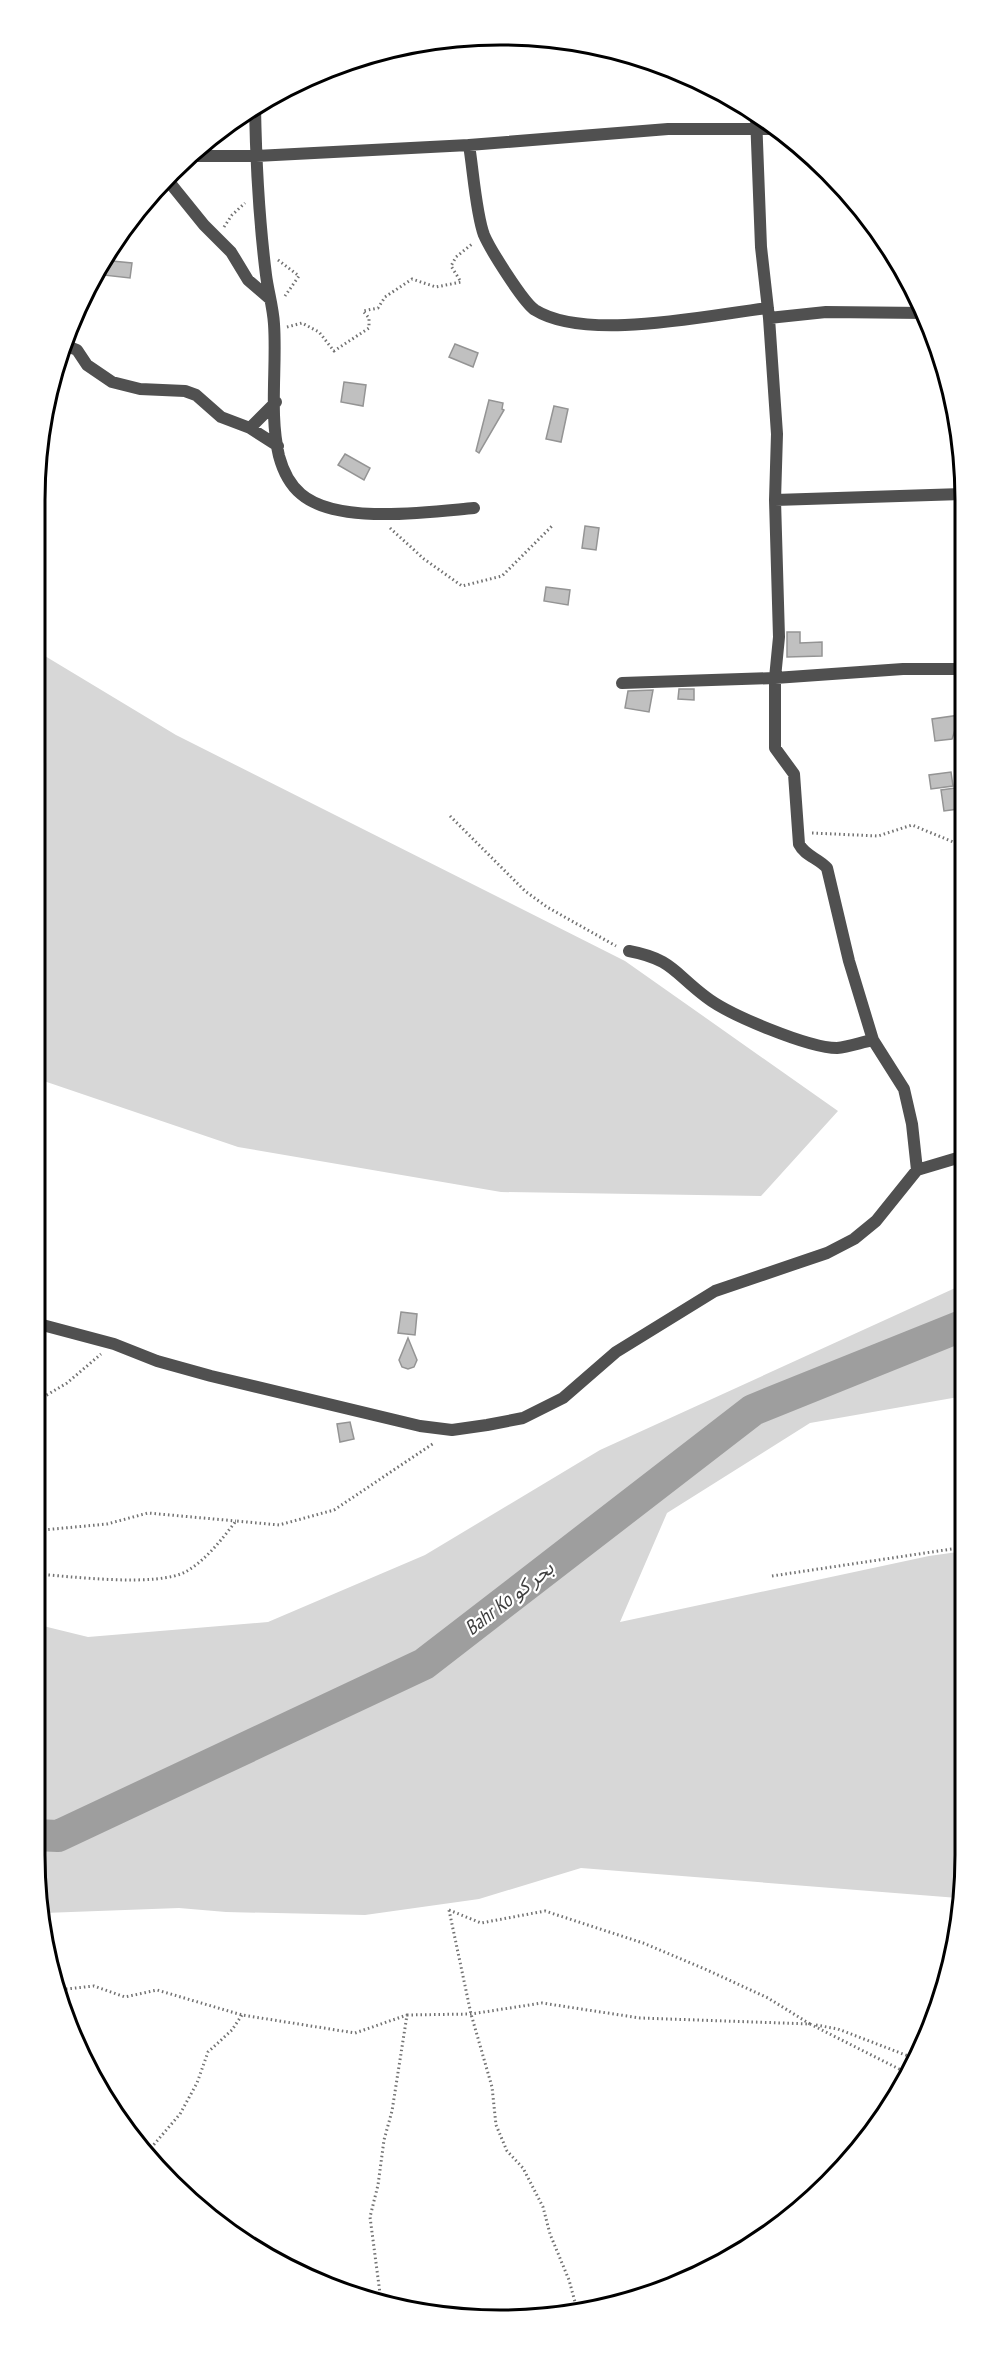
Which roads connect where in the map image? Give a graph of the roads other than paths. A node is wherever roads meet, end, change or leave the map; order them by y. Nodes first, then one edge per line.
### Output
1 (255, 117) edge
2 (757, 125) edge
3 (757, 129) junction
4 (763, 129) edge
5 (469, 145) junction
6 (202, 156) edge
7 (256, 156) junction
8 (172, 185) edge
9 (271, 304) junction
10 (769, 313) junction
11 (914, 313) edge
12 (71, 348) edge
13 (276, 402) junction
14 (250, 428) junction
15 (278, 446) junction
16 (955, 494) edge
17 (775, 500) junction
18 (474, 508) dead end
19 (955, 669) edge
20 (775, 678) junction
21 (622, 683) dead end
22 (629, 951) road end
23 (873, 1040) junction
24 (955, 1158) edge
25 (917, 1170) junction
26 (45, 1326) edge

1 - 7 street
2 - 3 street
3 - 4 street
3 - 5 street
3 - 10 street
5 - 7 street
5 - 10 street
6 - 7 street
7 - 9 street
8 - 9 street
9 - 13 street
10 - 11 street
10 - 17 street
12 - 14 street
13 - 14 street
13 - 15 street
14 - 15 street
15 - 18 street
16 - 17 street
17 - 20 street
19 - 20 street
20 - 21 street
20 - 23 street
22 - 23 street
23 - 25 street
24 - 25 street
25 - 26 street

